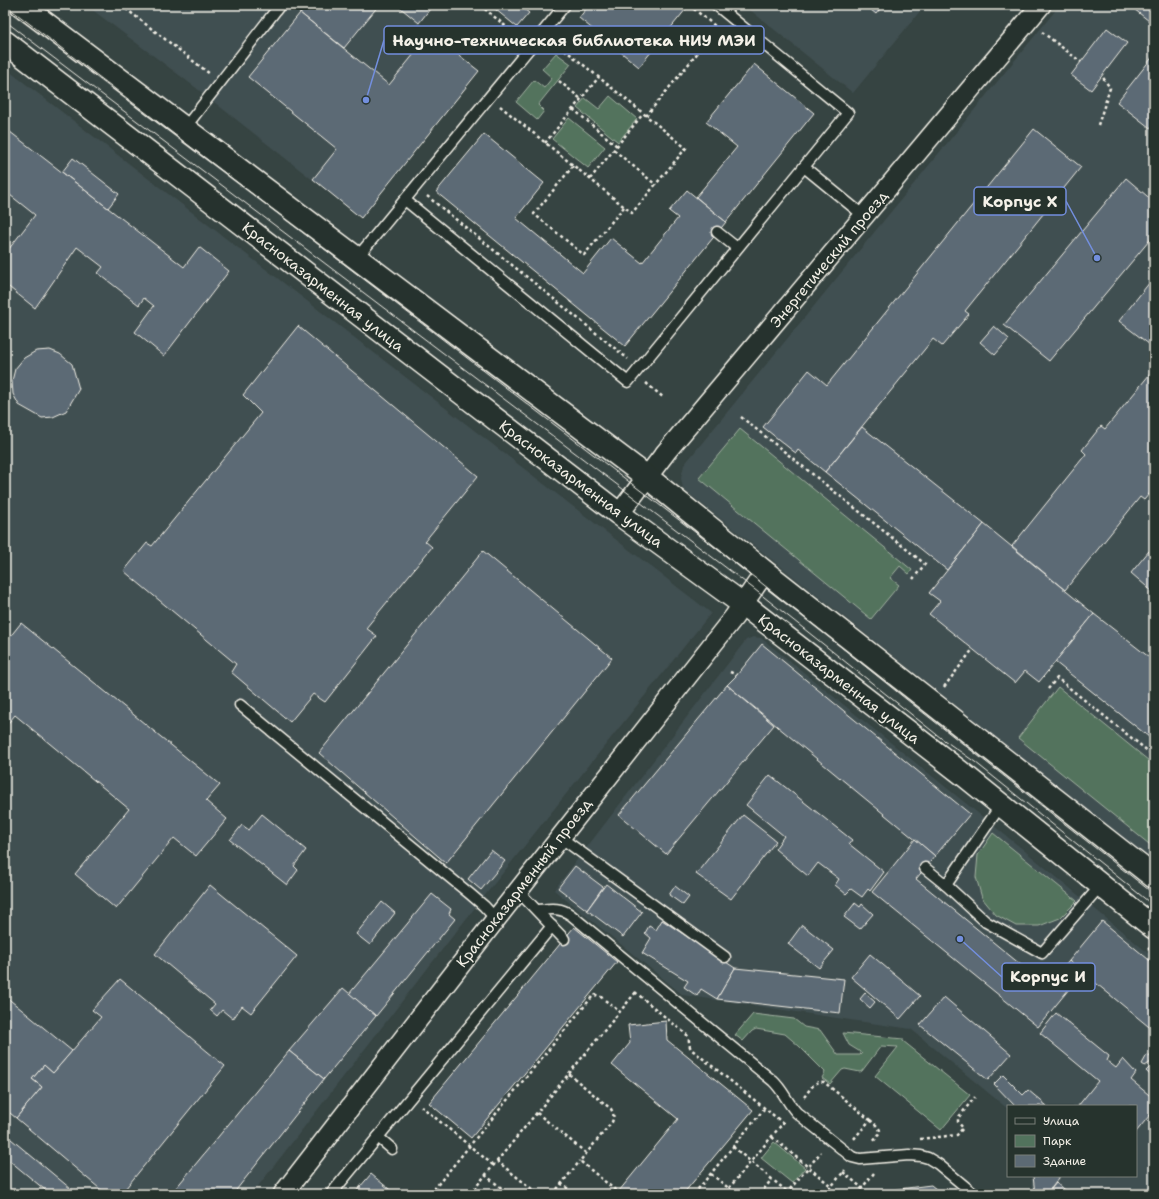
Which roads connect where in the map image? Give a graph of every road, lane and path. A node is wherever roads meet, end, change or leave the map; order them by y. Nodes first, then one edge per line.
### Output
1 (21, 5) edge
2 (121, 5) edge
3 (280, 5) edge
4 (480, 5) edge
5 (565, 5) edge
6 (716, 5) edge
7 (1041, 5) edge
8 (728, 15) junction
9 (543, 32) junction
10 (1042, 32) dead end
11 (5, 42) edge
12 (531, 46) junction
13 (1081, 62) dead end
14 (1102, 76) dead end
15 (599, 77) junction
16 (559, 81) dead end
17 (219, 82) junction
18 (489, 97) junction
19 (581, 98) junction
20 (573, 109) junction
21 (645, 115) junction
22 (1098, 125) dead end
23 (184, 129) junction
24 (545, 143) junction
25 (617, 146) junction
26 (614, 150) junction
27 (573, 166) junction
28 (804, 167) junction
29 (590, 179) junction
30 (656, 184) junction
31 (416, 187) junction
32 (405, 200) junction
33 (624, 207) junction
34 (864, 216) junction
35 (718, 232) dead end
36 (737, 248) junction
37 (356, 259) junction
38 (636, 371) junction
39 (664, 398) dead end
40 (741, 417) dead end
41 (647, 477) junction
42 (619, 514) junction
43 (765, 572) junction
44 (913, 579) dead end
45 (744, 605) junction
46 (973, 649) dead end
47 (730, 672) dead end
48 (737, 675) dead end
49 (943, 687) dead end
50 (1048, 689) dead end
51 (240, 706) dead end
52 (1154, 756) edge
53 (1001, 805) junction
54 (560, 837) junction
55 (926, 868) dead end
56 (1154, 876) edge
57 (946, 885) junction
58 (1101, 885) junction
59 (518, 891) junction
60 (537, 910) junction
61 (496, 919) junction
62 (552, 926) junction
63 (1154, 928) edge
64 (564, 939) dead end
65 (725, 957) dead end
66 (647, 978) junction
67 (635, 992) junction
68 (620, 1012) junction
69 (568, 1074) junction
70 (975, 1097) dead end
71 (424, 1109) dead end
72 (764, 1109) junction
73 (794, 1110) junction
74 (537, 1113) junction
75 (870, 1120) junction
76 (783, 1123) junction
77 (378, 1137) junction
78 (772, 1137) junction
79 (830, 1140) junction
80 (914, 1140) dead end
81 (470, 1146) junction
82 (733, 1147) junction
83 (392, 1149) dead end
84 (844, 1151) junction
85 (586, 1153) junction
86 (888, 1156) junction
87 (857, 1158) junction
88 (497, 1161) junction
89 (580, 1161) junction
90 (751, 1162) junction
91 (493, 1166) junction
92 (808, 1167) junction
93 (843, 1172) junction
94 (711, 1174) junction
95 (485, 1175) junction
96 (772, 1179) junction
97 (561, 1184) junction
98 (832, 1186) junction
99 (729, 1188) junction
100 (862, 1188) junction
101 (788, 1193) edge
102 (283, 1194) edge
103 (331, 1194) edge
104 (430, 1194) edge
105 (470, 1194) edge
106 (509, 1194) edge
107 (538, 1194) edge
108 (553, 1194) edge
109 (574, 1194) edge
110 (620, 1194) edge
111 (694, 1194) edge
112 (724, 1194) edge
113 (736, 1194) edge
114 (760, 1194) edge
115 (825, 1194) edge
116 (857, 1194) edge
117 (974, 1194) edge

1 - 23 main road
2 - 17 path
3 - 17 lane
4 - 12 path
5 - 9 lane
6 - 8 lane
7 - 34 street, Энергетический проезд
8 - 21 path
8 - 28 lane
9 - 12 lane
9 - 15 path
10 - 13 path
11 - 42 main road, Красноказарменная улица
12 - 18 lane
14 - 22 path
15 - 19 path
15 - 21 path
16 - 19 path
17 - 23 lane
18 - 24 path
18 - 31 lane
19 - 20 path
20 - 24 path
20 - 25 path
21 - 25 path
21 - 30 path
23 - 37 main road
24 - 27 path
25 - 26 path
26 - 29 path
26 - 30 path
27 - 29 path
27 - 33 path
28 - 34 lane
28 - 36 lane
29 - 33 path
30 - 33 path
31 - 32 lane
31 - 38 path
32 - 37 lane
32 - 38 lane
34 - 41 street, Энергетический проезд
35 - 36 lane
36 - 38 lane
37 - 41 main road
38 - 39 path
40 - 44 path
41 - 42 street, Энергетический проезд
41 - 43 main road
42 - 45 main road, Красноказарменная улица
43 - 45 street, Красноказарменный проезд
43 - 56 main road
45 - 53 main road, Красноказарменная улица
45 - 54 street, Красноказарменный проезд
46 - 49 path
47 - 48 path
50 - 52 path
51 - 61 lane
53 - 57 lane
53 - 58 main road, Красноказарменная улица
54 - 59 street, Красноказарменный проезд
54 - 65 lane
55 - 57 lane
57 - 58 lane
58 - 63 main road, Красноказарменная улица
59 - 60 lane
59 - 61 street, Красноказарменный проезд
60 - 62 lane
60 - 66 lane
61 - 102 street, Красноказарменный проезд
62 - 64 lane
62 - 77 lane
66 - 67 path
66 - 73 lane
67 - 68 path
67 - 72 path
68 - 69 path
68 - 81 path
69 - 74 path
69 - 85 path
70 - 80 path
71 - 81 path
72 - 76 path
72 - 82 path
73 - 75 path
73 - 76 path
73 - 79 lane
74 - 85 path
74 - 88 path
75 - 84 path
75 - 87 path
76 - 78 path
77 - 83 lane
77 - 103 lane
78 - 90 path
78 - 92 path
79 - 84 lane
79 - 92 path
81 - 91 path
81 - 104 path
82 - 90 path
82 - 94 path
84 - 87 lane
85 - 89 path
86 - 87 lane
86 - 100 path
86 - 117 lane
87 - 93 path
88 - 91 path
88 - 107 path
89 - 97 path
89 - 110 path
90 - 96 path
90 - 99 path
91 - 95 path
92 - 98 path
92 - 101 path
93 - 98 path
93 - 100 path
94 - 99 path
94 - 111 path
95 - 105 path
95 - 106 path
96 - 101 path
96 - 114 path
97 - 108 path
97 - 109 path
98 - 115 path
99 - 112 path
99 - 113 path
100 - 116 path

